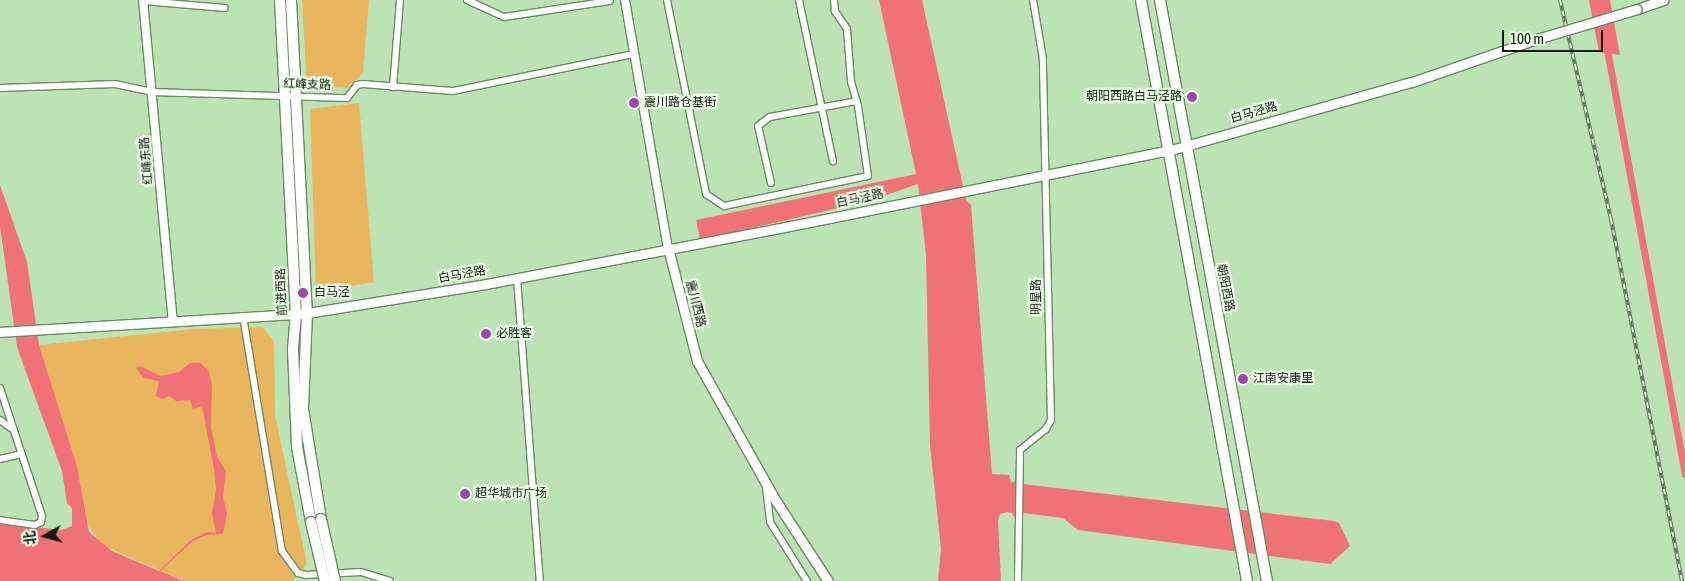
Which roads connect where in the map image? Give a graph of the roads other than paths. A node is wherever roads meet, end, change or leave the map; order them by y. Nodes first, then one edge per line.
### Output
1 (143, 0) edge
2 (280, 0) edge
3 (291, 0) edge
4 (400, 0) edge
5 (467, 0) edge
6 (625, 0) edge
7 (667, 0) edge
8 (799, 0) edge
9 (834, 0) edge
10 (1034, 0) edge
11 (1141, 0) edge
12 (1160, 0) edge
13 (1663, 0) edge
14 (610, 1) dead end
15 (225, 8) dead end
16 (634, 54) junction
17 (394, 87) junction
18 (0, 88) edge
19 (152, 92) junction
20 (290, 95) junction
21 (857, 101) junction
22 (822, 108) junction
23 (1185, 145) junction
24 (1171, 150) junction
25 (833, 161) dead end
26 (1046, 174) junction
27 (771, 183) dead end
28 (668, 248) junction
29 (518, 278) junction
30 (296, 314) junction
31 (307, 314) junction
32 (243, 316) junction
33 (172, 321) junction
34 (4, 332) edge
35 (0, 388) edge
36 (0, 420) edge
37 (12, 428) junction
38 (21, 454) junction
39 (0, 459) edge
40 (766, 484) junction
41 (0, 520) edge
42 (316, 521) junction
43 (325, 581) edge
44 (334, 581) edge
45 (390, 581) edge
46 (540, 581) edge
47 (807, 581) edge
48 (828, 581) edge
49 (1018, 581) edge
50 (1248, 581) edge
51 (1267, 581) edge

1 - 15 street
1 - 19 street, 红峰东路
2 - 20 main road, 前进西路
3 - 20 main road, 前进西路
4 - 17 street
5 - 14 street
6 - 16 street, 震川西路
7 - 21 street
8 - 22 street
9 - 21 street
10 - 26 street, 明星路
11 - 24 main road
12 - 23 main road, 朝阳西路
13 - 23 main road, 白马泾路, bridge
16 - 17 street, 红峰支路
16 - 28 street, 震川西路
17 - 20 street, 红峰支路
18 - 19 street, 红峰支路
19 - 20 street, 红峰支路
19 - 33 street, 红峰东路
20 - 30 main road, 前进西路
20 - 31 main road, 前进西路
21 - 22 street
22 - 25 street
22 - 27 street
23 - 24 main road, 白马泾路
23 - 51 main road, 朝阳西路
24 - 26 main road, 白马泾路
24 - 50 main road
26 - 28 main road, 白马泾路
26 - 49 street, 明星路
28 - 29 main road, 白马泾路
28 - 40 main road, 震川西路
29 - 31 main road, 白马泾路
29 - 46 street
30 - 31 main road, 白马泾路
30 - 32 main road, 白马泾路
30 - 42 main road, 前进西路
31 - 42 main road, 前进西路
32 - 33 main road, 白马泾路
32 - 45 street
33 - 34 main road, 白马泾路
35 - 37 street
36 - 37 street
37 - 38 street
38 - 39 street
38 - 41 street
40 - 47 street
40 - 48 main road, 震川西路
42 - 43 main road, 前进西路, bridge
42 - 44 main road, 前进西路, bridge

